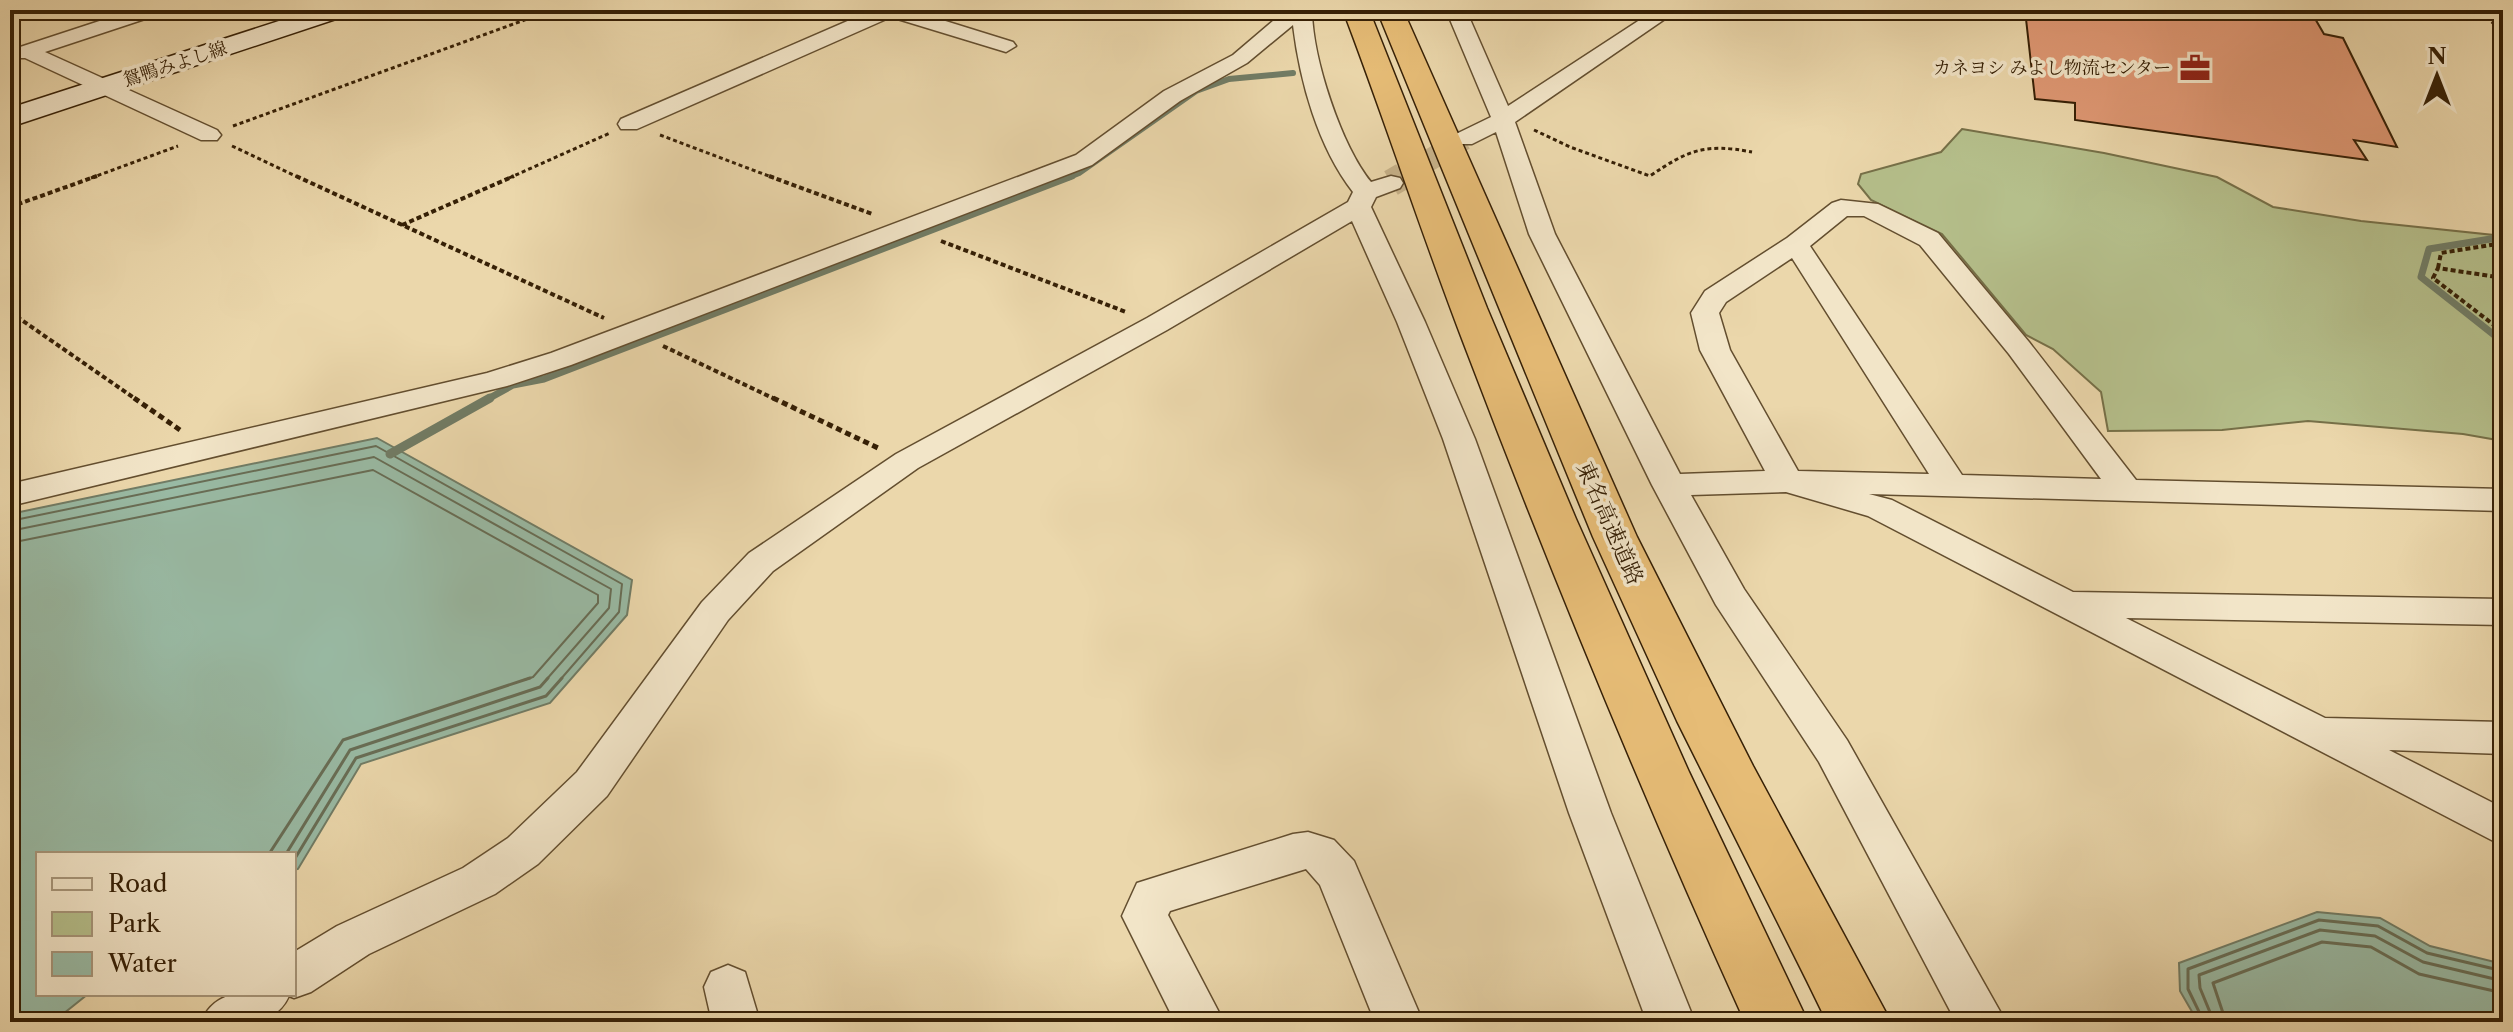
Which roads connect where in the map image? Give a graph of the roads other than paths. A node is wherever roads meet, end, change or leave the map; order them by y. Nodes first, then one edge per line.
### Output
1 (153, 10) edge
2 (339, 10) edge
3 (889, 10) edge
4 (1356, 10) edge
5 (1390, 10) edge
6 (1456, 10) edge
7 (1668, 10) edge
8 (1301, 11) edge
9 (1006, 46) dead end
10 (18, 54) edge
11 (106, 87) junction
12 (10, 118) edge
13 (1503, 120) junction
14 (629, 124) road end
15 (209, 135) road end
16 (1464, 139) tunnel mouth
17 (1391, 183) tunnel mouth
18 (1362, 200) junction
19 (1796, 244) junction
20 (1787, 481) junction
21 (1669, 485) junction
22 (1953, 486) junction
23 (2126, 489) junction
24 (10, 495) edge
25 (2503, 500) edge
26 (2068, 604) junction
27 (2503, 612) edge
28 (2314, 733) junction
29 (2503, 738) edge
30 (2503, 828) edge
31 (296, 976) edge
32 (263, 996) edge
33 (225, 1022) edge
34 (1200, 1022) edge
35 (1399, 1022) edge
36 (1671, 1022) edge
37 (1777, 1022) edge
38 (1860, 1022) edge
39 (1982, 1022) edge

1 - 10 street
2 - 11 main road, 鴛鴨みよし線
3 - 9 street
3 - 14 street
4 - 37 highway
5 - 38 highway, 東名高速道路
6 - 13 street
7 - 13 street
8 - 18 street
8 - 24 street
10 - 11 street
11 - 12 main road, 鴛鴨みよし線
11 - 15 street
13 - 16 street
13 - 21 street
17 - 18 street
18 - 31 street
18 - 36 street
19 - 20 street
19 - 22 street
19 - 23 street
20 - 21 street
20 - 22 street
20 - 26 street
21 - 39 street
22 - 23 street
23 - 25 street
26 - 27 street
26 - 28 street
28 - 29 street
28 - 30 street
32 - 33 street
34 - 35 street

